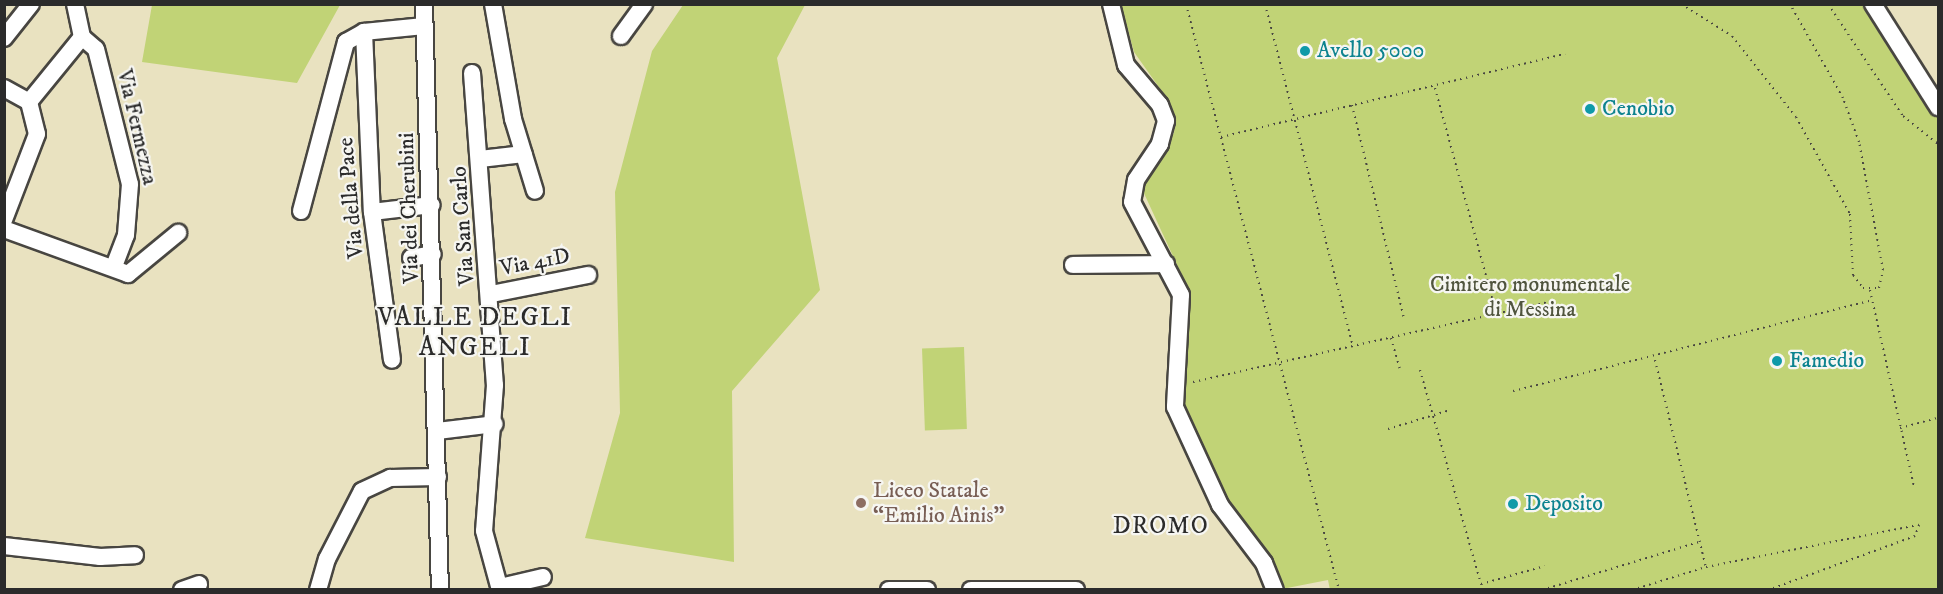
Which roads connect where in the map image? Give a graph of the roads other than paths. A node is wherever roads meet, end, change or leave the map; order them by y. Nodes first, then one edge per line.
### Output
1 (31, 4) edge
2 (75, 4) edge
3 (424, 4) edge
4 (493, 4) edge
5 (644, 4) edge
6 (1111, 4) edge
7 (1873, 4) edge
8 (424, 26) junction
9 (364, 32) junction
10 (621, 36) dead end
11 (82, 37) junction
12 (4, 39) edge
13 (472, 73) dead end
14 (4, 88) edge
15 (29, 102) junction
16 (1938, 107) edge
17 (524, 154) junction
18 (480, 159) junction
19 (535, 191) dead end
20 (432, 205) junction
21 (301, 211) dead end
22 (372, 212) junction
23 (4, 220) edge
24 (4, 229) edge
25 (178, 233) dead end
26 (433, 254) junction
27 (411, 258) dead end
28 (1166, 264) junction
29 (114, 266) junction
30 (1072, 266) dead end
31 (588, 275) dead end
32 (491, 294) junction
33 (392, 360) dead end
34 (495, 424) junction
35 (437, 431) junction
36 (438, 477) junction
37 (4, 546) edge
38 (135, 555) dead end
39 (543, 577) dead end
40 (199, 585) dead end
41 (500, 588) edge
42 (182, 590) edge
43 (318, 590) edge
44 (440, 590) edge
45 (889, 590) edge
46 (927, 590) edge
47 (971, 590) edge
48 (1076, 590) edge
49 (1275, 590) edge

1 - 12 street
2 - 11 street, Via Fermezza
3 - 8 street, Via dei Cherubini
4 - 17 street
5 - 10 street
6 - 28 street
7 - 16 street
8 - 9 street
8 - 20 street, Via dei Cherubini
9 - 21 street
9 - 22 street, Via della Pace
11 - 15 street
11 - 29 street, Via Fermezza
13 - 18 street, Via San Carlo
14 - 15 street
15 - 23 street
17 - 18 street
17 - 19 street
18 - 32 street, Via San Carlo
20 - 22 street
20 - 26 street, Via dei Cherubini
22 - 33 street, Via della Pace
24 - 29 street
25 - 29 street
26 - 27 street
26 - 35 street, Via dei Cherubini
28 - 30 street
28 - 49 street
31 - 32 street, Via 41D
32 - 34 street, Via San Carlo
34 - 35 street
34 - 41 street, Via San Carlo
35 - 36 street, Via dei Cherubini
36 - 43 street
36 - 44 street, Via dei Cherubini
37 - 38 street
39 - 41 street
40 - 42 street
45 - 46 street
47 - 48 street

